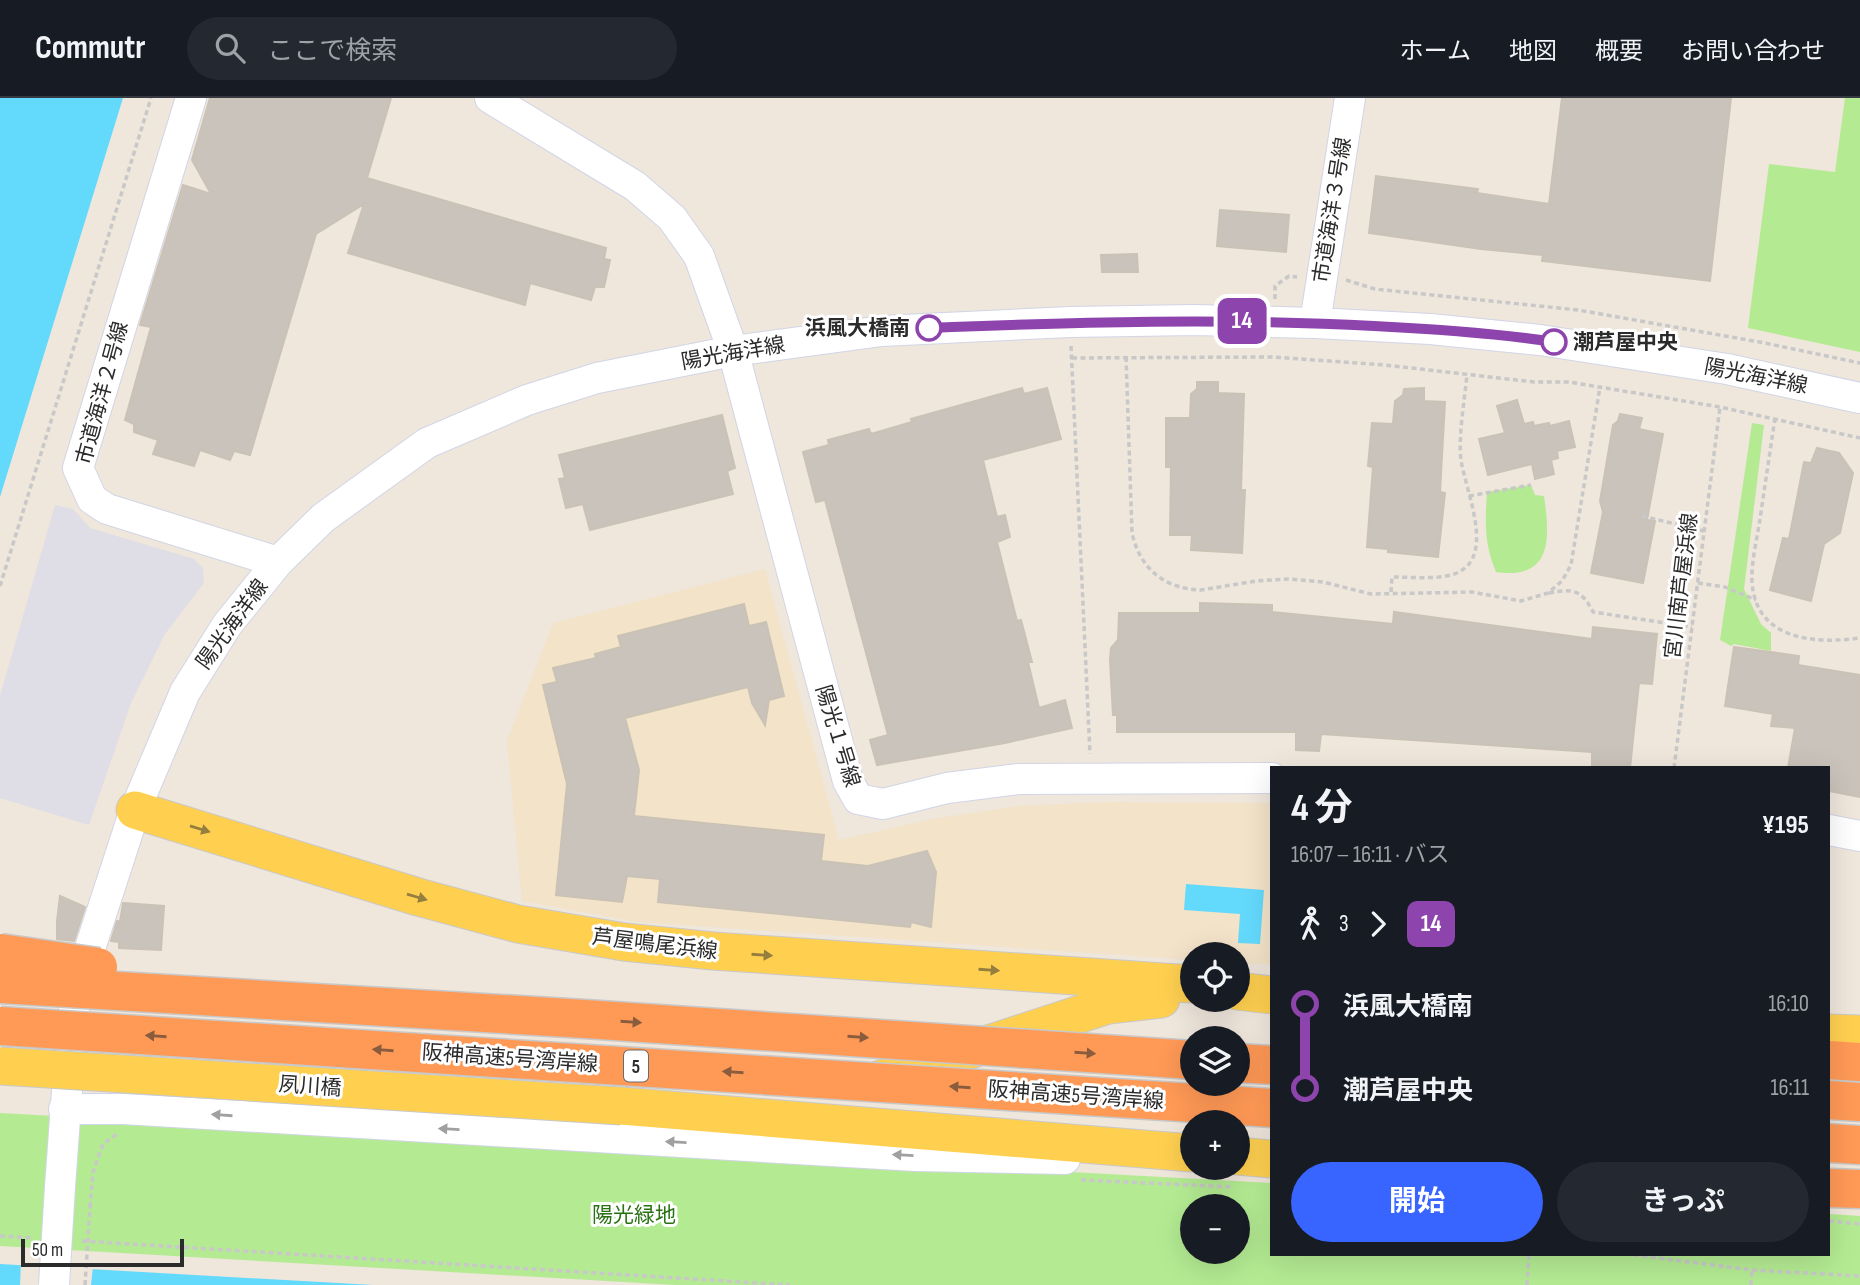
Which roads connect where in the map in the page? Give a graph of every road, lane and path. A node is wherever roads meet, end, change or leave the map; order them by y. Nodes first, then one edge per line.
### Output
1 (151, 98) edge
2 (191, 98) edge
3 (490, 98) edge
4 (1350, 98) edge
5 (1289, 276) dead end
6 (1351, 280) dead end
7 (1275, 286) dead end
8 (1070, 322) junction
9 (1315, 323) junction
10 (733, 351) junction
11 (1126, 357) junction
12 (1072, 358) junction
13 (1860, 363) edge
14 (1467, 374) junction
15 (1600, 387) junction
16 (1860, 398) edge
17 (1720, 407) junction
18 (1775, 418) junction
19 (1860, 438) edge
20 (1531, 485) dead end
21 (1469, 496) junction
22 (1642, 516) dead end
23 (1704, 531) junction
24 (278, 562) junction
25 (1698, 583) junction
26 (0, 586) edge
27 (1391, 592) junction
28 (1548, 593) junction
29 (1756, 600) junction
30 (1692, 626) junction
31 (1860, 638) edge
32 (1674, 766) edge
33 (1091, 777) junction
34 (1270, 778) edge
35 (135, 810) junction
36 (1830, 831) edge
37 (1860, 836) edge
38 (0, 953) edge
39 (0, 984) edge
40 (1180, 984) edge
41 (1180, 997) edge
42 (585, 1019) junction
43 (0, 1026) edge
44 (1830, 1033) edge
45 (1860, 1034) edge
46 (1180, 1059) edge
47 (1830, 1060) edge
48 (1860, 1062) edge
49 (1250, 1064) edge
50 (1270, 1065) edge
51 (0, 1066) edge
52 (1830, 1100) edge
53 (1860, 1101) edge
54 (1270, 1108) edge
55 (64, 1109) junction
56 (746, 1115) junction
57 (1830, 1143) edge
58 (1860, 1144) edge
59 (1180, 1152) edge
60 (1250, 1160) edge
61 (1180, 1161) edge
62 (1270, 1161) edge
63 (1860, 1189) edge
64 (1830, 1190) edge
65 (1830, 1190) edge
66 (1860, 1194) edge
67 (90, 1207) dead end
68 (1830, 1222) edge
69 (1860, 1224) edge
70 (0, 1236) edge
71 (42, 1239) dead end
72 (69, 1241) dead end
73 (1529, 1256) edge
74 (1642, 1256) edge
75 (1752, 1270) junction
76 (1860, 1276) edge
77 (54, 1285) edge
78 (85, 1285) edge
79 (790, 1285) edge
80 (1527, 1285) edge
81 (1751, 1285) edge

1 - 26 path
2 - 24 street, 市道海洋２号線
3 - 10 street
4 - 9 street, 市道海洋３号線
5 - 7 path
6 - 13 path
8 - 9 street, 陽光海洋線
8 - 10 street, 陽光海洋線
8 - 12 path
9 - 16 street, 陽光海洋線
10 - 24 street, 陽光海洋線
10 - 33 street, 陽光１号線
11 - 12 path
11 - 14 path
11 - 27 path
12 - 33 path
14 - 15 path
14 - 21 path
15 - 17 path
15 - 28 path
17 - 18 path
17 - 23 path, 宮川南芦屋浜線
18 - 19 path
18 - 29 path
20 - 21 path
21 - 27 path
22 - 23 path
23 - 25 path, 宮川南芦屋浜線
24 - 35 street, 陽光海洋線
25 - 29 path
25 - 30 path, 宮川南芦屋浜線
27 - 28 path
28 - 30 path
29 - 31 path
30 - 32 path, 宮川南芦屋浜線
33 - 34 street, 陽光１号線
35 -> 40 main road, 芦屋鳴尾浜線
35 - 55 street, 陽光海洋線
36 - 37 street
38 - 42 highway, bridge
39 - 42 highway, 阪神高速5号湾岸線 / 5, bridge
41 - 56 main road
42 -> 46 highway, 阪神高速5号湾岸線 / 5, bridge
54 -> 43 highway, 阪神高速5号湾岸線 / 5, bridge
44 - 45 main road
47 - 48 highway
49 - 50 highway
51 - 56 main road, 夙川橋, bridge
52 - 53 highway
61 -> 55 street
55 - 77 street, 陽光海洋線, bridge
56 - 59 main road
57 - 58 highway
60 - 62 main road
63 - 64 highway
65 - 66 main road
67 - 78 path, bridge
68 - 69 path
70 - 71 path
72 - 79 path
73 - 80 path
74 - 75 path
75 - 76 path
75 - 81 path

